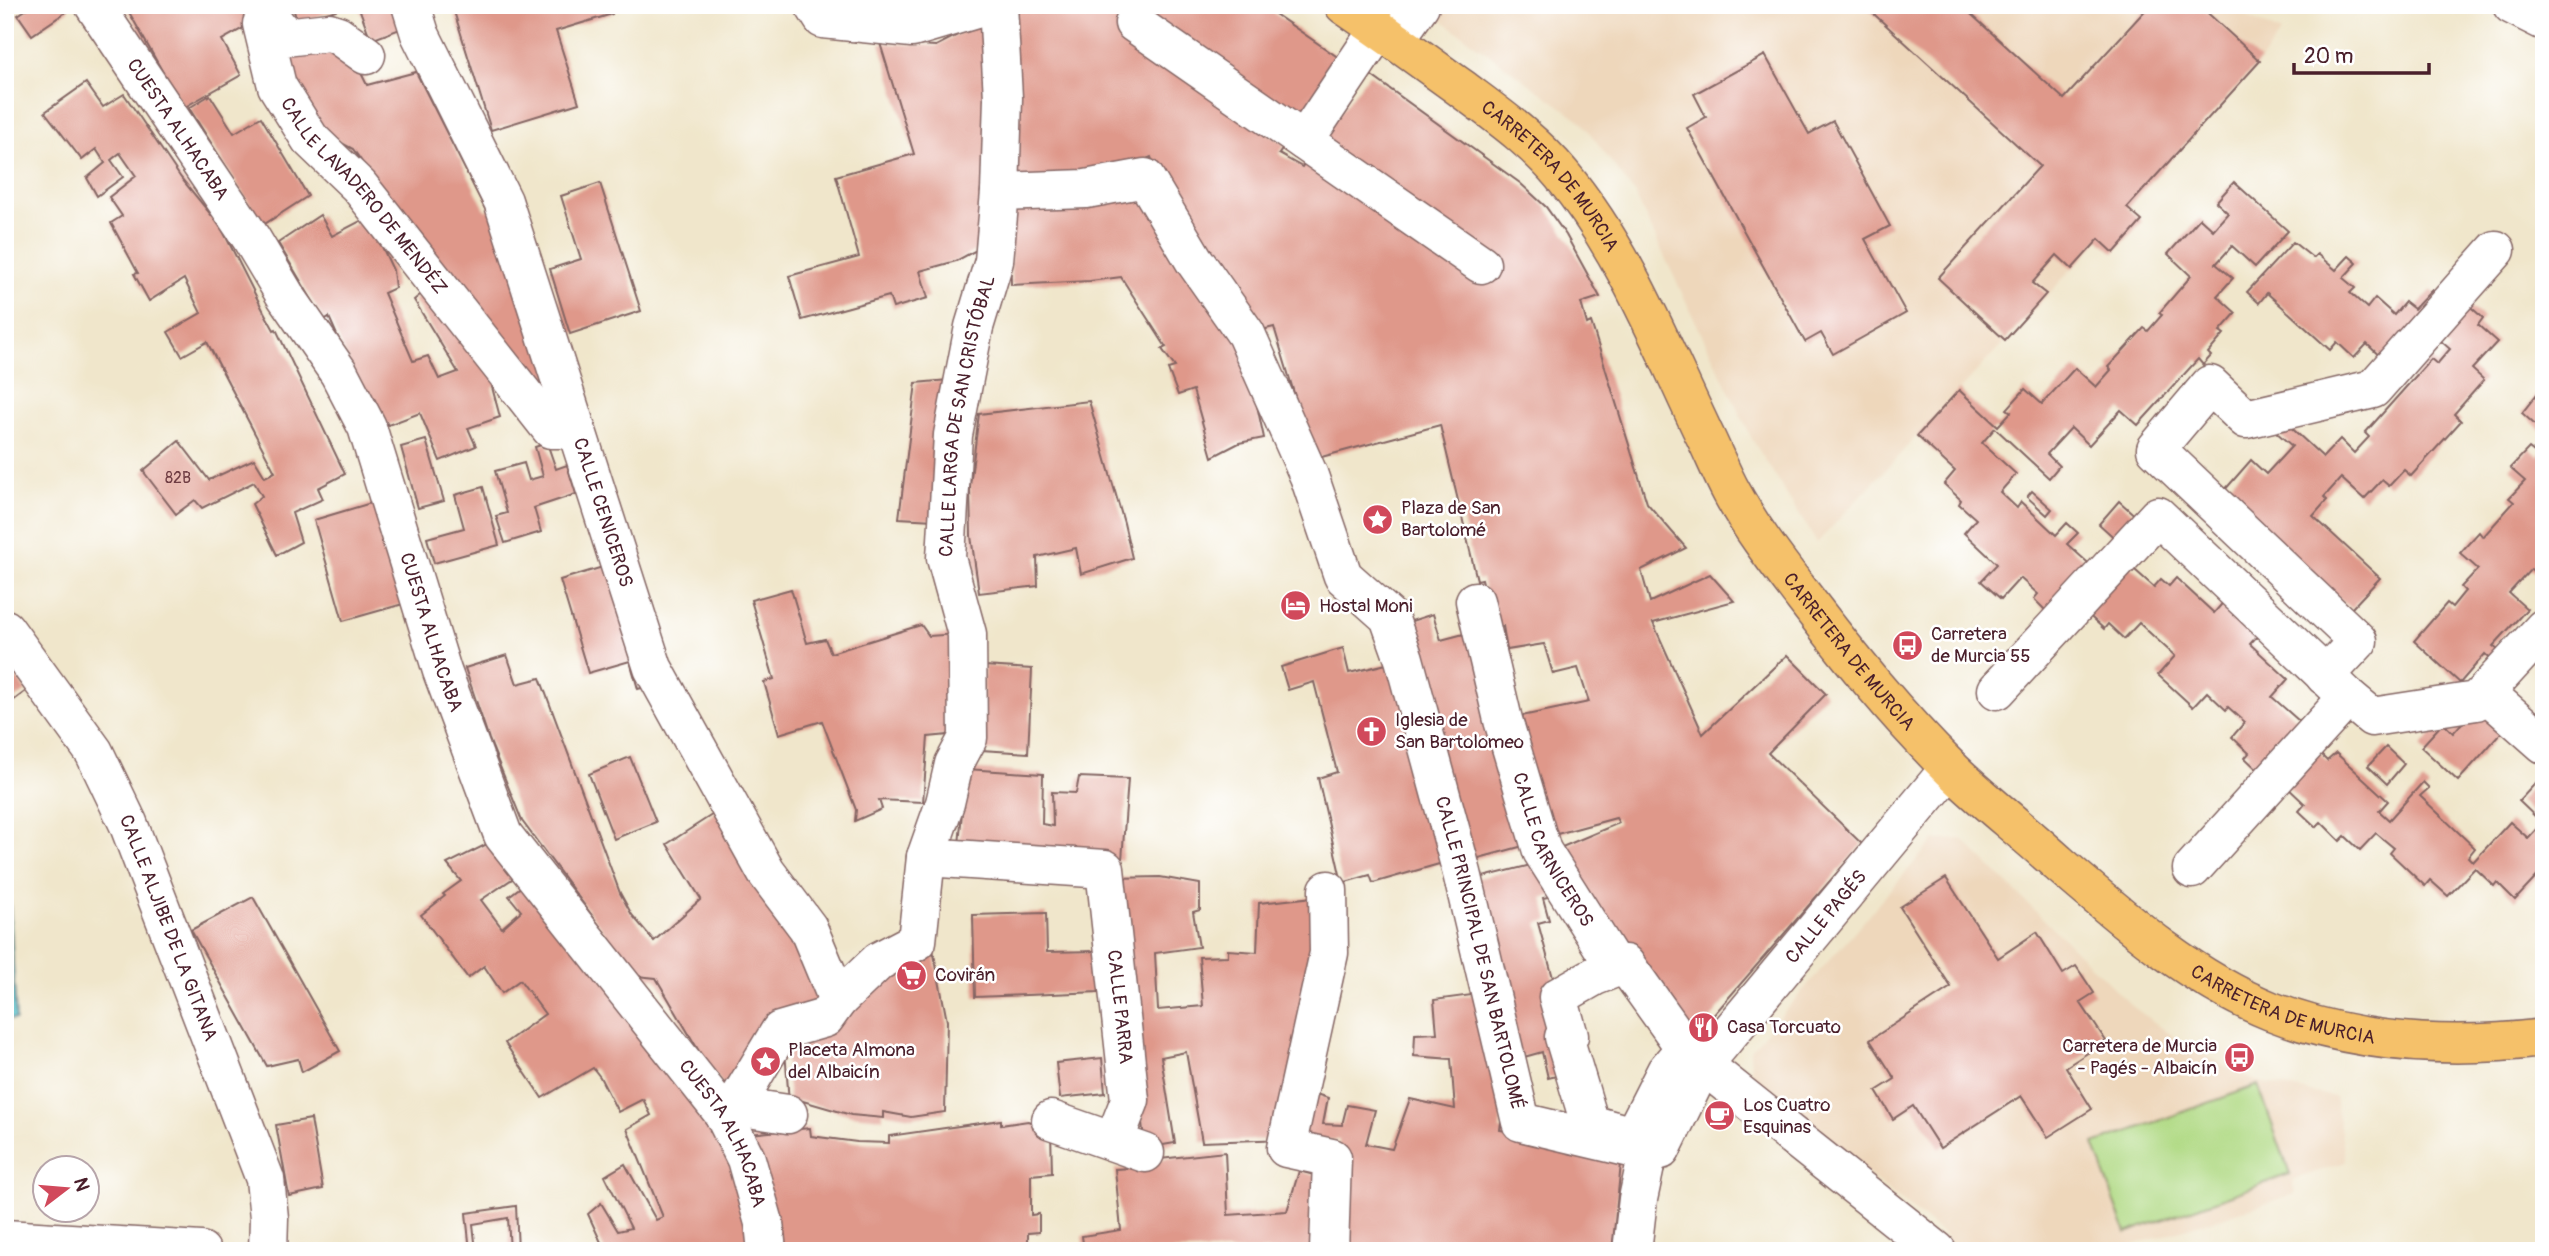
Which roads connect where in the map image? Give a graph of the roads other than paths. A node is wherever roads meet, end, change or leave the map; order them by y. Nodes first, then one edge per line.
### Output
1 (94, 5) edge
2 (411, 5) edge
3 (814, 5) edge
4 (989, 5) edge
5 (998, 5) edge
6 (1344, 5) edge
7 (1420, 5) edge
8 (2512, 5) edge
9 (2544, 21) edge
10 (1134, 23) dead end
11 (1379, 41) junction
12 (366, 55) dead end
13 (1304, 141) junction
14 (1000, 192) junction
15 (2496, 250) dead end
16 (1481, 264) dead end
17 (576, 429) junction
18 (1475, 601) dead end
19 (2544, 628) edge
20 (5, 629) edge
21 (2337, 686) junction
22 (1997, 690) dead end
23 (2484, 692) junction
24 (2544, 744) edge
25 (1950, 768) junction
26 (926, 856) junction
27 (2192, 869) dead end
28 (1328, 890) dead end
29 (1616, 968) dead end
30 (838, 1000) junction
31 (2544, 1038) edge
32 (1702, 1066) junction
33 (729, 1109) junction
34 (789, 1114) dead end
35 (1051, 1120) dead end
36 (1648, 1152) junction
37 (5, 1239) edge
38 (201, 1251) edge
39 (268, 1251) edge
40 (767, 1251) edge
41 (1329, 1251) edge
42 (1632, 1251) edge
43 (1937, 1251) edge

1 - 33 street, CUESTA ALHACABA
2 - 17 street, CALLE CENICEROS
3 - 4 street
5 - 14 street, CALLE LARGA DE SAN CRISTÓBAL
6 - 11 main road, CARRETERA DE MURCIA
7 - 11 street
8 - 9 street
10 - 13 street
11 - 13 street
11 - 25 main road, CARRETERA DE MURCIA
12 - 17 street, CALLE LAVADERO DE MENDÉZ
13 - 16 street
14 - 26 street, CALLE LARGA DE SAN CRISTÓBAL
14 - 36 street, CALLE PRINCIPAL DE SAN BARTOLOMÉ
15 - 21 street
17 - 30 street, CALLE CENICEROS
18 - 29 street, CALLE CARNICEROS
19 - 23 street
20 - 39 street, CALLE ALJIBE DE LA GITANA
21 - 22 street
21 - 23 street
21 - 27 street
23 - 24 street
25 - 31 main road, CARRETERA DE MURCIA
25 - 32 street, CALLE PAGÉS
26 - 30 street, CALLE LARGA DE SAN CRISTÓBAL
26 - 35 street, CALLE PARRA
28 - 41 street
30 - 33 street, CALLE LARGA DE SAN CRISTÓBAL
32 - 36 street, CALLE PAGÉS
32 - 43 street
33 - 34 street
33 - 40 street, CUESTA ALHACABA
36 - 42 street, CALLE PAGÉS
37 - 38 street

